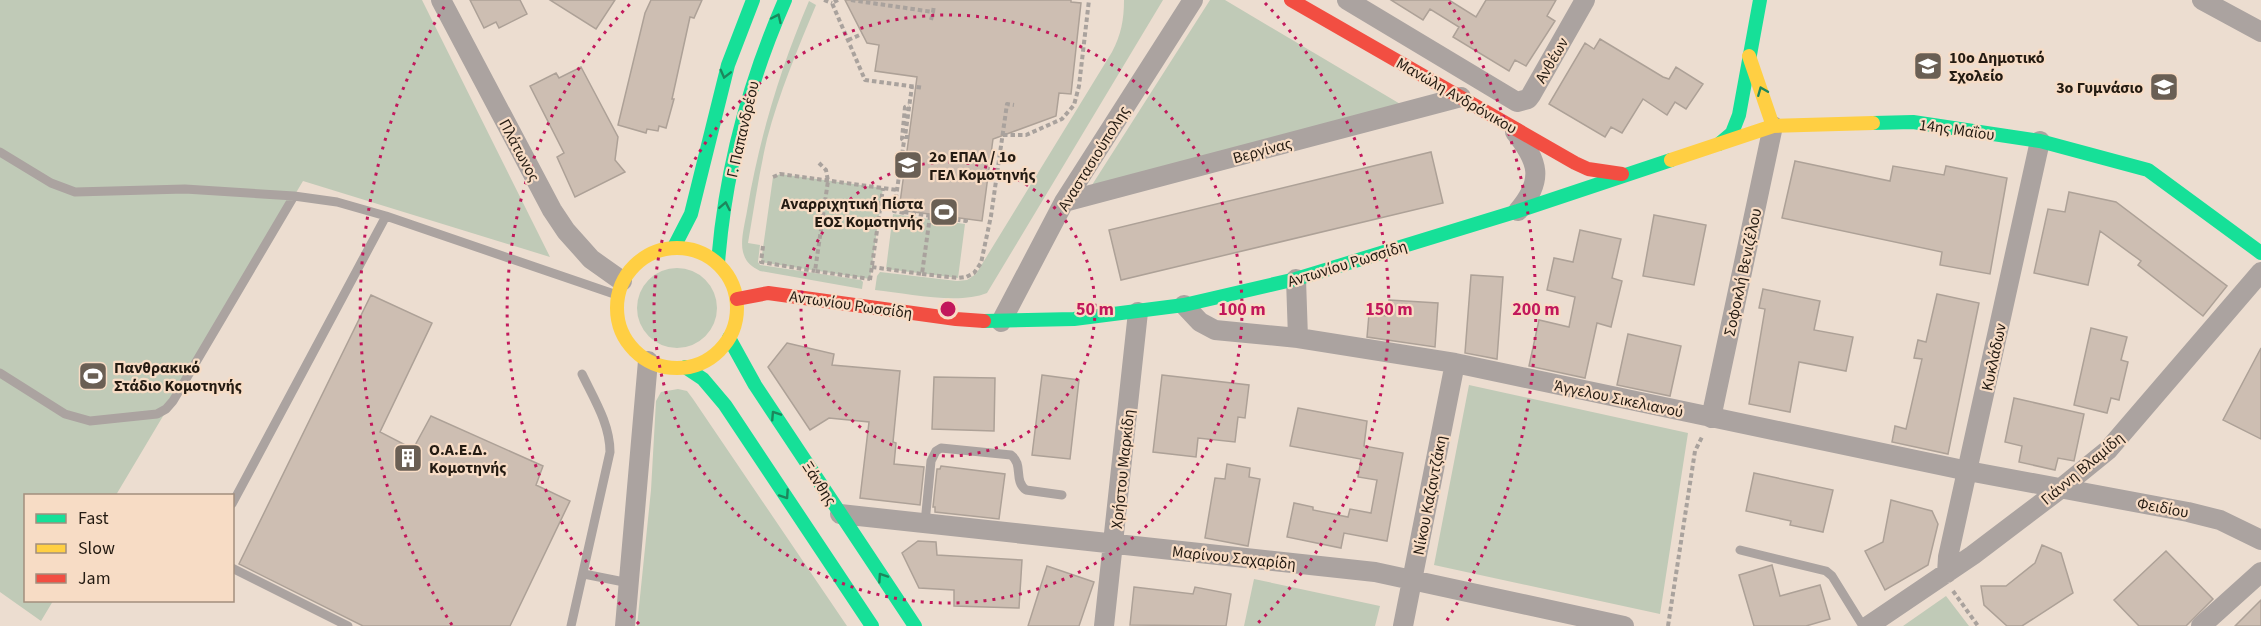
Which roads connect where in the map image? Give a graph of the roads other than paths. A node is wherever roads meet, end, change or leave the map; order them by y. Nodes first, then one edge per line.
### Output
1 (441, 0) edge
2 (753, 0) edge
3 (785, 0) edge
4 (1193, 0) edge
5 (1291, 0) edge
6 (1586, 0) edge
7 (1761, 0) edge
8 (2202, 0) edge
9 (1351, 4) edge
10 (2261, 32) edge
11 (1424, 48) junction
12 (1749, 56) junction
13 (1412, 69) junction
14 (1461, 98) junction
15 (1509, 126) junction
16 (1773, 126) junction
17 (2040, 141) junction
18 (1719, 144) junction
19 (0, 152) edge
20 (1629, 174) junction
21 (294, 196) junction
22 (1064, 202) junction
23 (1518, 211) junction
24 (386, 216) junction
25 (674, 247) junction
26 (2261, 253) edge
27 (718, 263) junction
28 (2261, 272) edge
29 (1296, 279) junction
30 (620, 288) junction
31 (737, 299) junction
32 (1184, 305) junction
33 (1138, 312) junction
34 (1001, 322) junction
35 (729, 338) junction
36 (1298, 338) junction
37 (648, 361) junction
38 (1455, 363) junction
39 (686, 367) junction
40 (0, 373) edge
41 (582, 374) dead end
42 (1711, 418) junction
43 (1968, 471) junction
44 (2061, 489) junction
45 (1062, 495) dead end
46 (234, 500) edge
47 (840, 514) junction
48 (925, 523) junction
49 (2261, 540) edge
50 (1115, 544) junction
51 (1740, 550) dead end
52 (234, 569) edge
53 (2261, 572) edge
54 (1947, 573) junction
55 (584, 574) junction
56 (1412, 579) junction
57 (629, 584) junction
58 (348, 626) edge
59 (571, 626) edge
60 (626, 626) edge
61 (872, 626) edge
62 (915, 626) edge
63 (1104, 626) edge
64 (1403, 626) edge
65 (1624, 626) edge
66 (1863, 626) edge
67 (1868, 626) edge
68 (2201, 626) edge

1 - 30 street, Πλάτωνος
2 -> 25 street, Γ. Παπανδρέου
27 -> 3 street, Γ. Παπανδρέου
4 - 22 street, Αναστασιούπολης
5 - 13 street, Μανώλη Ανδρόνικου
6 - 11 street, Ανθέων
7 - 12 street
8 - 10 street
9 - 11 street
11 - 13 street
16 -> 12 street
12 - 18 street
13 - 14 street, Μανώλη Ανδρόνικου
14 - 15 street, Μανώλη Ανδρόνικου
14 - 22 street, Βεργίνας
15 - 20 street, Μανώλη Ανδρόνικου
15 - 23 street
16 - 17 street, 14ης Μαΐου
16 - 18 street, 14ης Μαΐου
16 - 42 street, Σοφοκλή Βενιζέλου
17 - 26 street, 14ης Μαΐου
17 - 43 street, Κυκλάδων
18 - 20 street, 14ης Μαΐου
19 - 21 lane
20 - 23 street, Αντωνίου Ρωσσίδη
21 - 24 lane
21 - 40 lane
22 - 34 street, Αναστασιούπολης
23 - 29 street, Αντωνίου Ρωσσίδη
24 - 30 lane
24 - 46 lane
25 - 27 street
25 - 30 street
27 - 31 street
28 - 44 street, Γιάννη Βλαμίδη
29 - 32 street, Αντωνίου Ρωσσίδη
29 - 36 street
30 - 37 street
31 - 34 street, Αντωνίου Ρωσσίδη
31 - 35 street
32 - 33 street, Αντωνίου Ρωσσίδη
32 - 36 street, Άγγελου Σικελιανού
33 - 34 street, Αντωνίου Ρωσσίδη
33 - 50 street, Χρήστου Μαρκίδη
35 - 39 street
47 -> 35 street, Ξάνθης
36 - 38 street, Άγγελου Σικελιανού
37 - 39 street
37 - 57 street
38 - 42 street, Άγγελου Σικελιανού
38 - 56 street, Νίκου Καζαντζάκη
39 -> 61 street
41 - 55 lane
42 - 43 street, Άγγελου Σικελιανού
43 - 44 street, Άγγελου Σικελιανού
43 - 54 street, Κυκλάδων
44 - 49 street, Φειδίου
44 - 54 street, Γιάννη Βλαμίδη
45 - 48 lane
47 - 48 street, Μαρίνου Σαχαρίδη
62 -> 47 street, Ξάνθης
48 - 50 street, Μαρίνου Σαχαρίδη
50 - 56 street, Μαρίνου Σαχαρίδη
50 - 63 street, Χρήστου Μαρκίδη
51 - 66 lane
52 - 58 lane
53 - 68 street
54 - 67 street, Γιάννη Βλαμίδη
55 - 57 lane
55 - 59 lane
56 - 64 street, Νίκου Καζαντζάκη
56 - 65 street, Μαρίνου Σαχαρίδη
57 - 60 street

